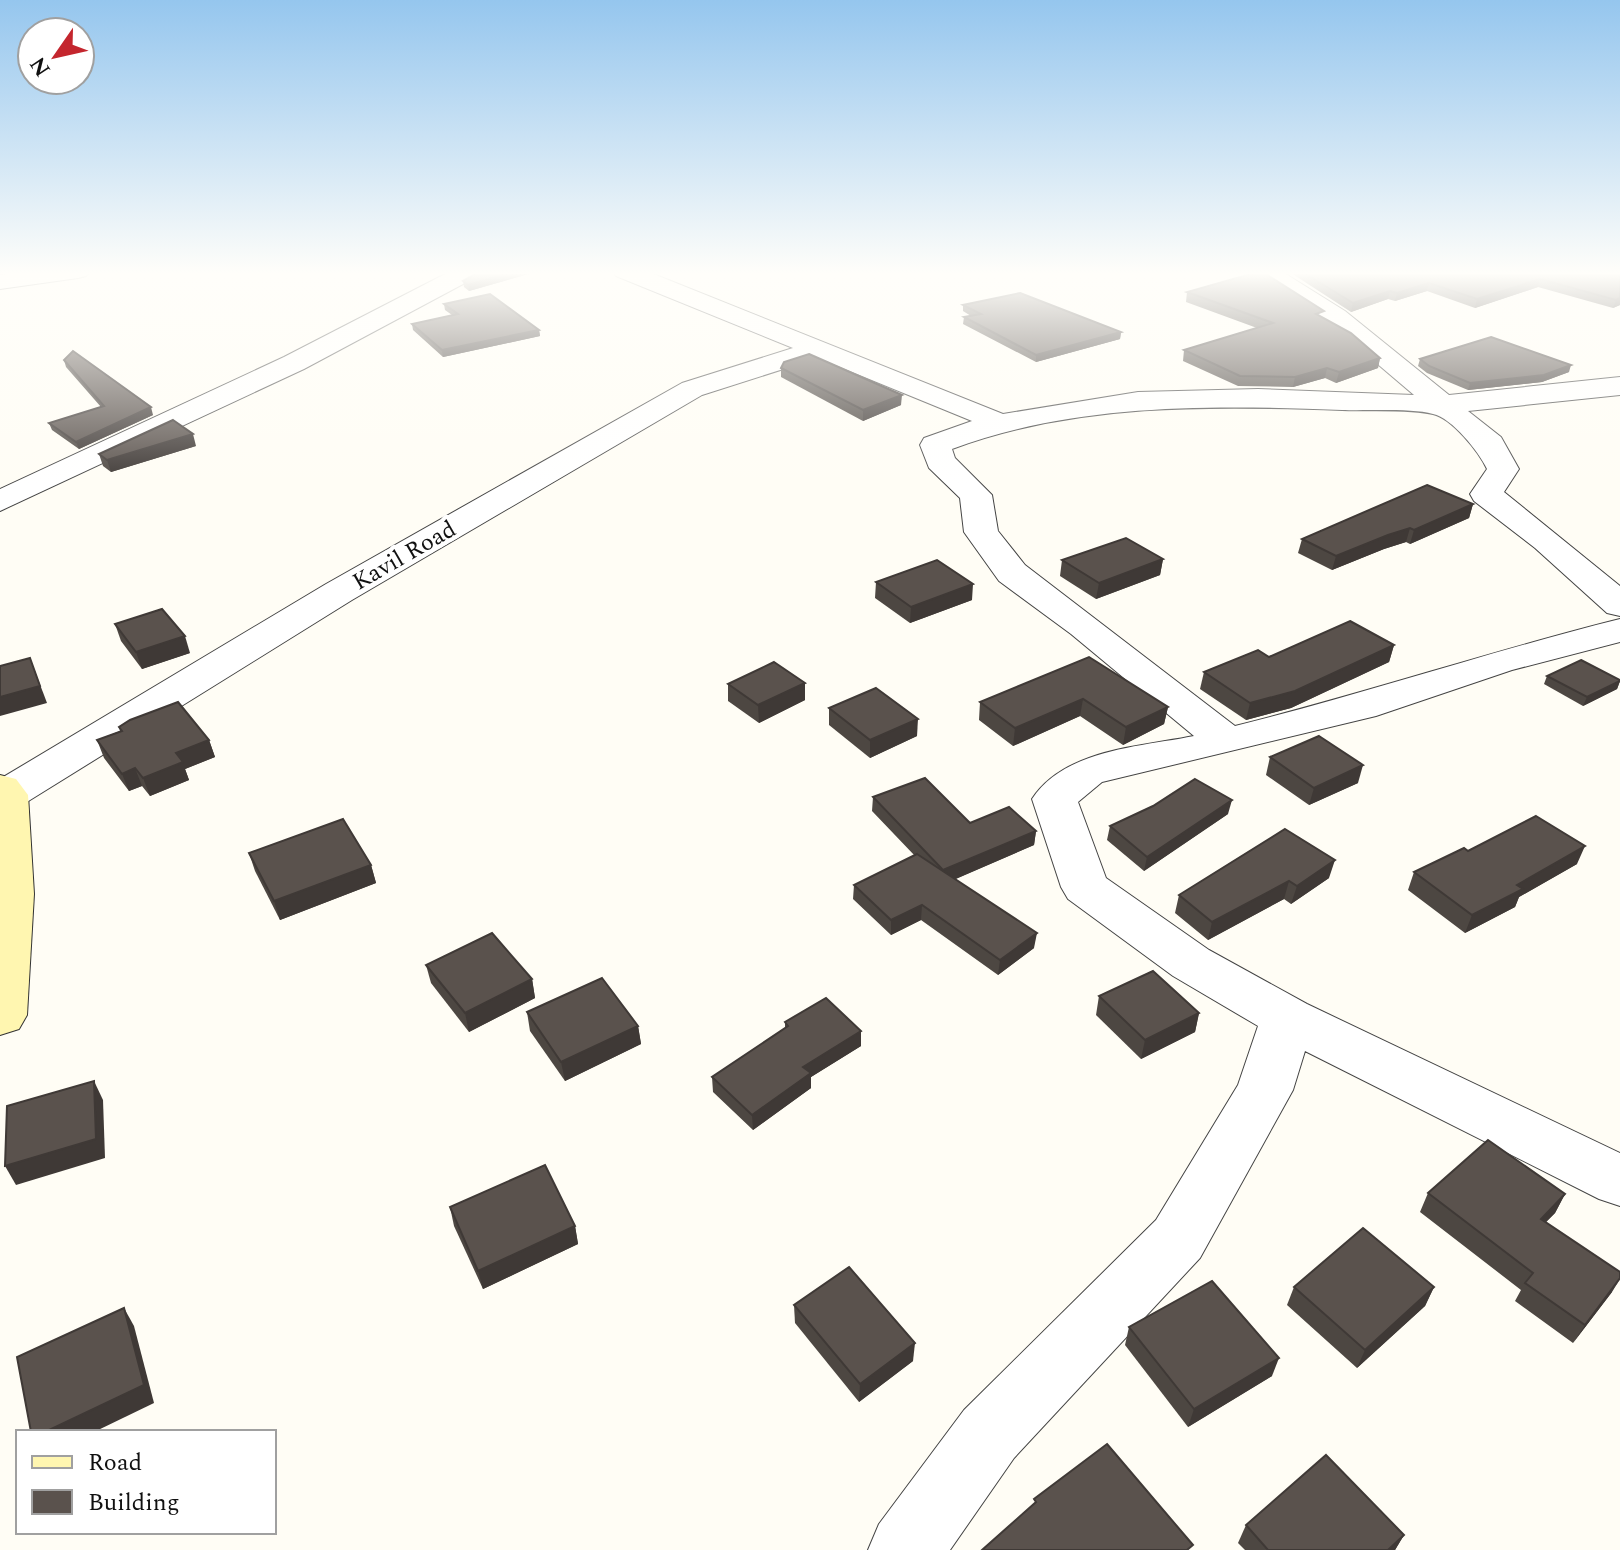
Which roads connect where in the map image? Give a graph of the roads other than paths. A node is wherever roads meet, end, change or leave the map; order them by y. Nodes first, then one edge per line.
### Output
1 (333, 343) edge
2 (805, 343) edge
3 (1368, 343) edge
4 (819, 349) junction
5 (1620, 386) edge
6 (1440, 405) junction
7 (989, 425) junction
8 (0, 501) edge
9 (1620, 605) edge
10 (1620, 630) edge
11 (1228, 741) junction
12 (3, 792) edge
13 (0, 1015) edge
14 (1288, 1018) junction
15 (1620, 1181) edge
16 (905, 1550) edge

1 - 8 street
2 - 4 street
3 - 6 street
4 - 7 street
4 - 12 street, Kavil Road
5 - 6 street
6 - 7 street
6 - 9 street
7 - 11 street
10 - 11 street
11 - 14 street
12 - 13 main road
14 - 15 street
14 - 16 street

